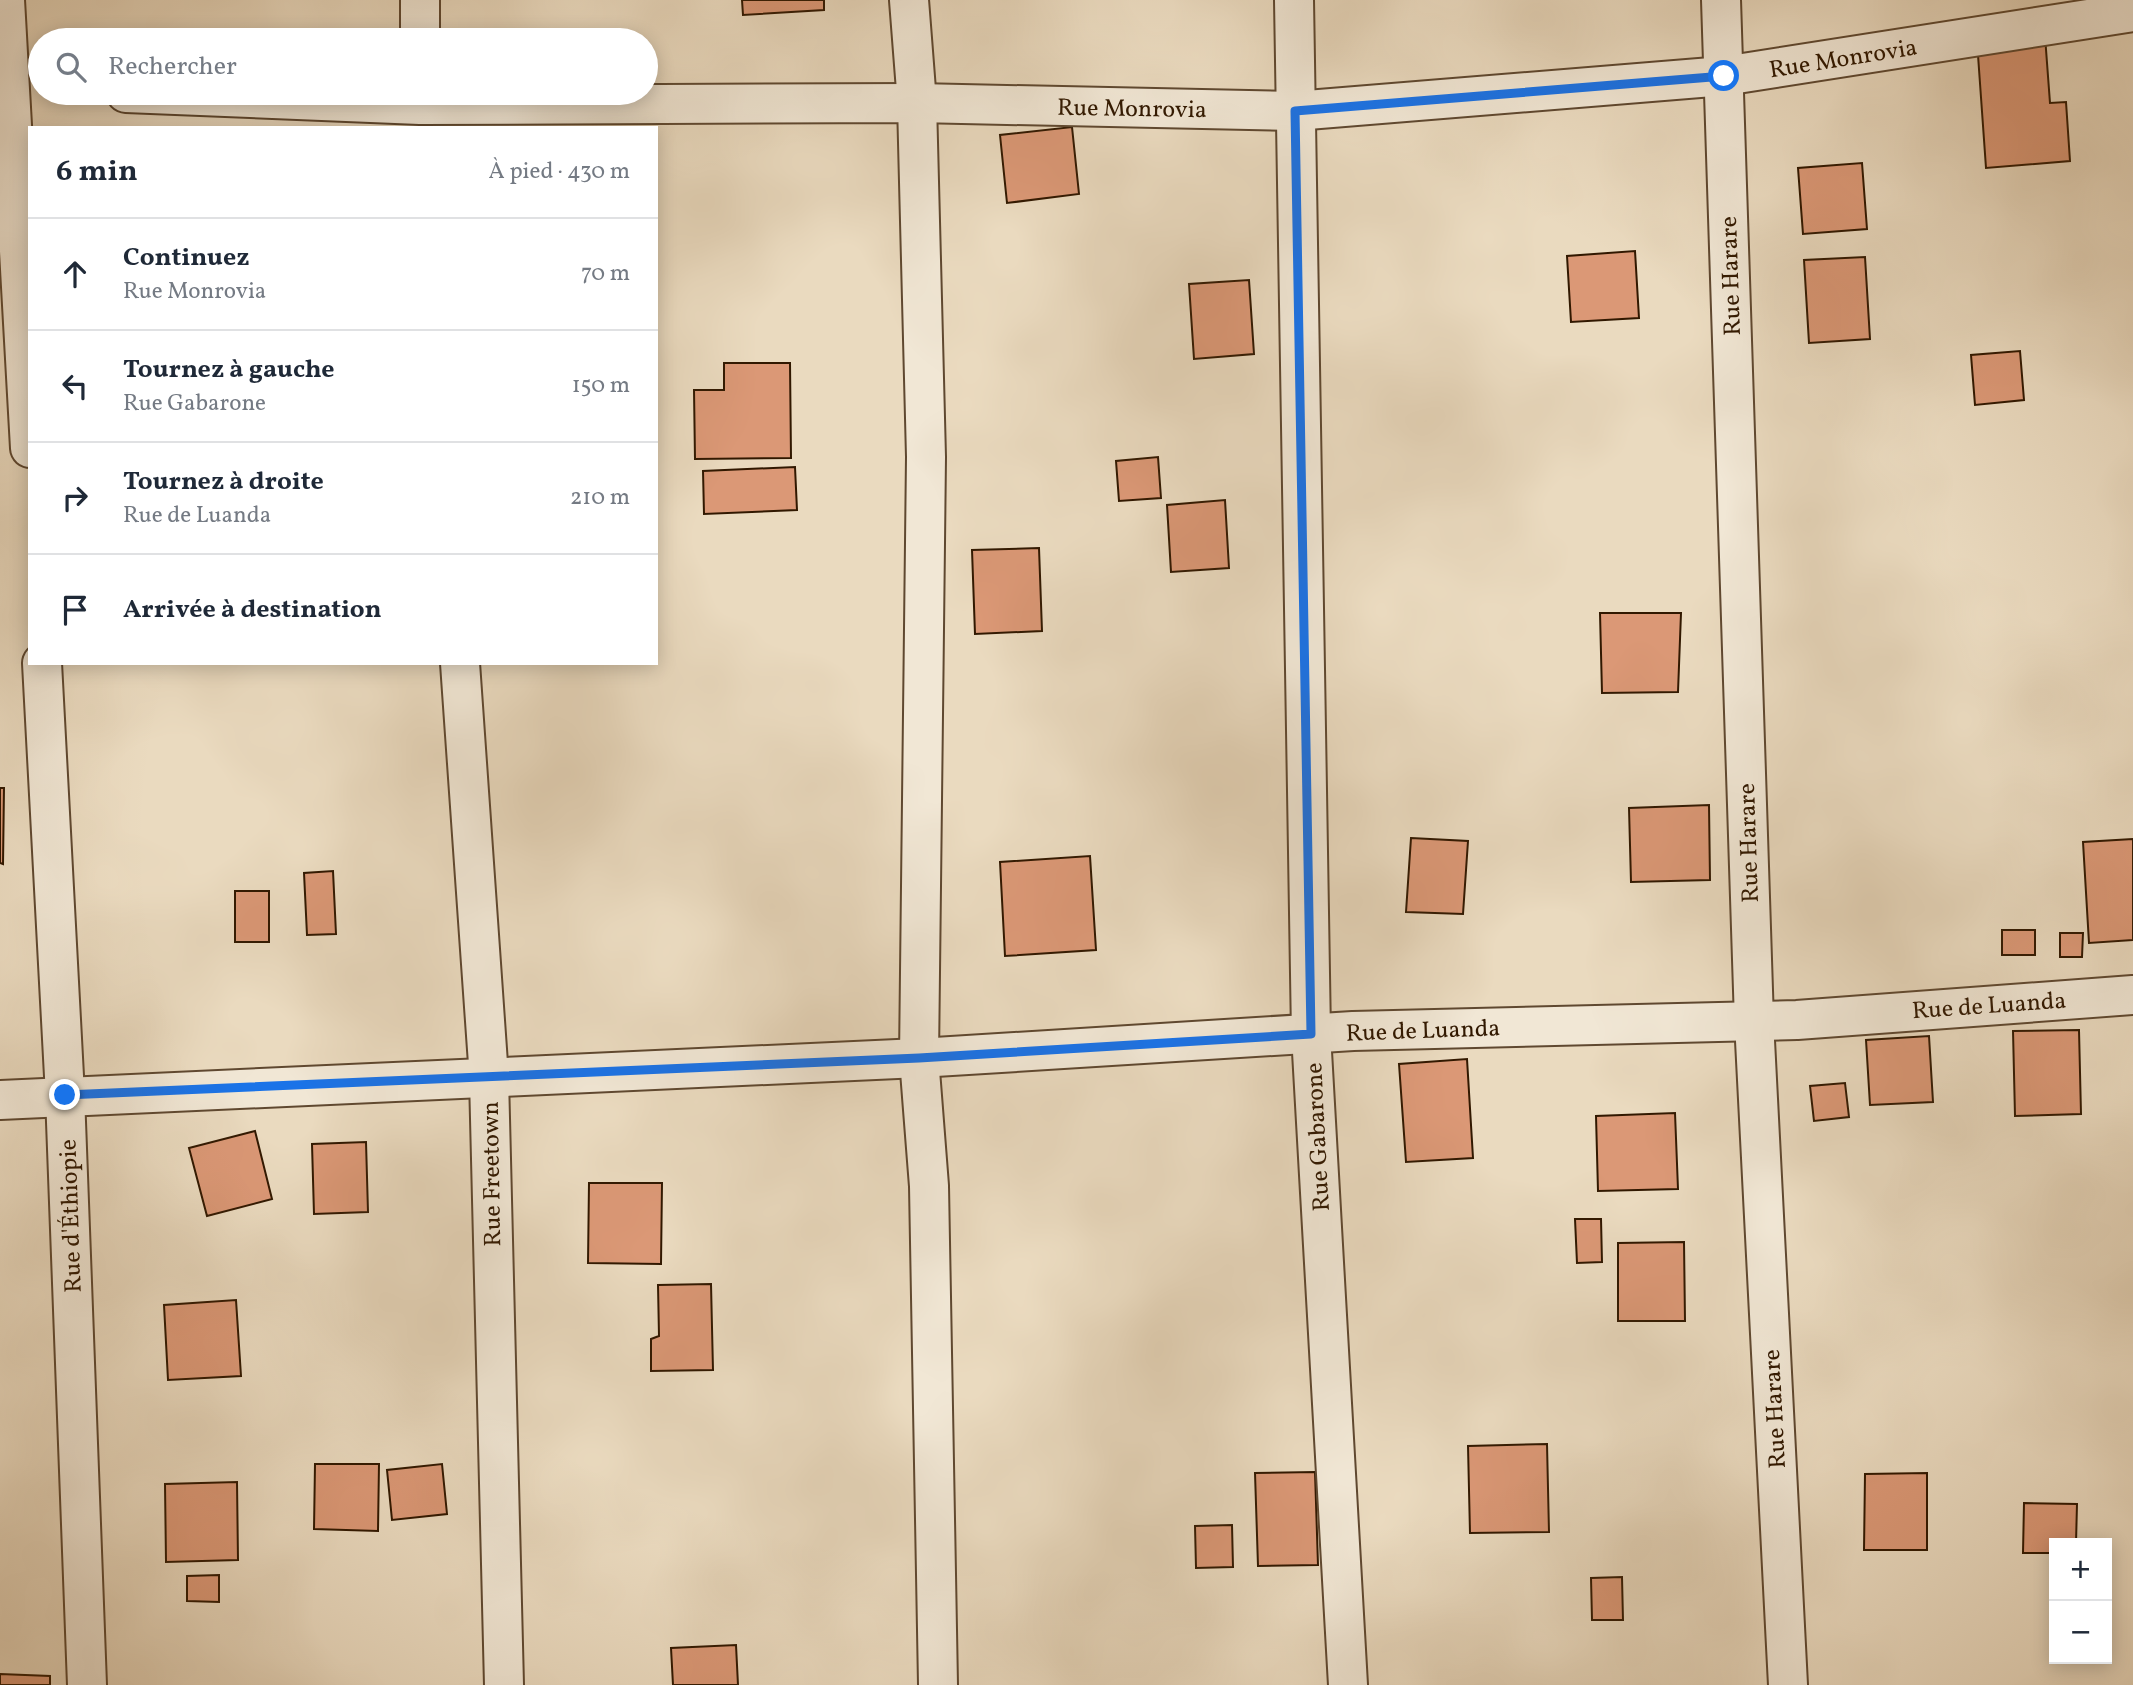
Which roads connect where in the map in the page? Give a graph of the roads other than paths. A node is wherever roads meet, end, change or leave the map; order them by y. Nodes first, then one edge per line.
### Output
1 (5, 0) edge
2 (420, 0) edge
3 (909, 0) edge
4 (1294, 0) edge
5 (1721, 0) edge
6 (2133, 12) edge
7 (420, 28) edge
8 (1724, 76) junction
9 (17, 89) edge
10 (917, 103) junction
11 (347, 105) edge
12 (421, 109) edge
13 (1295, 111) junction
14 (28, 393) edge
15 (42, 665) edge
16 (460, 665) edge
17 (2133, 995) edge
18 (1754, 1021) junction
19 (1311, 1034) junction
20 (919, 1058) junction
21 (489, 1078) junction
22 (65, 1095) junction
23 (0, 1100) edge
24 (87, 1685) edge
25 (505, 1685) edge
26 (939, 1685) edge
27 (1348, 1685) edge
28 (1788, 1685) edge

1 - 9 street
2 - 7 street
3 - 10 street
4 - 13 street, Rue Gabarone
5 - 8 street, Rue Harare
6 - 8 street, Rue Monrovia
8 - 13 street, Rue Monrovia
8 - 18 street, Rue Harare
9 - 14 street
10 - 12 street, Rue Monrovia
10 - 13 street, Rue Monrovia
10 - 20 street
11 - 12 street, Rue Monrovia
13 - 19 street, Rue Gabarone
15 - 22 street, Rue d'Éthiopie
16 - 21 street, Rue Freetown
17 - 18 street, Rue de Luanda
18 - 19 street, Rue de Luanda
18 - 28 street, Rue Harare
19 - 20 street, Rue de Luanda
19 - 27 street, Rue Gabarone
20 - 21 street, Rue de Luanda
20 - 26 street
21 - 22 street, Rue de Luanda
21 - 25 street, Rue Freetown
22 - 23 street, Rue de Luanda
22 - 24 street, Rue d'Éthiopie

